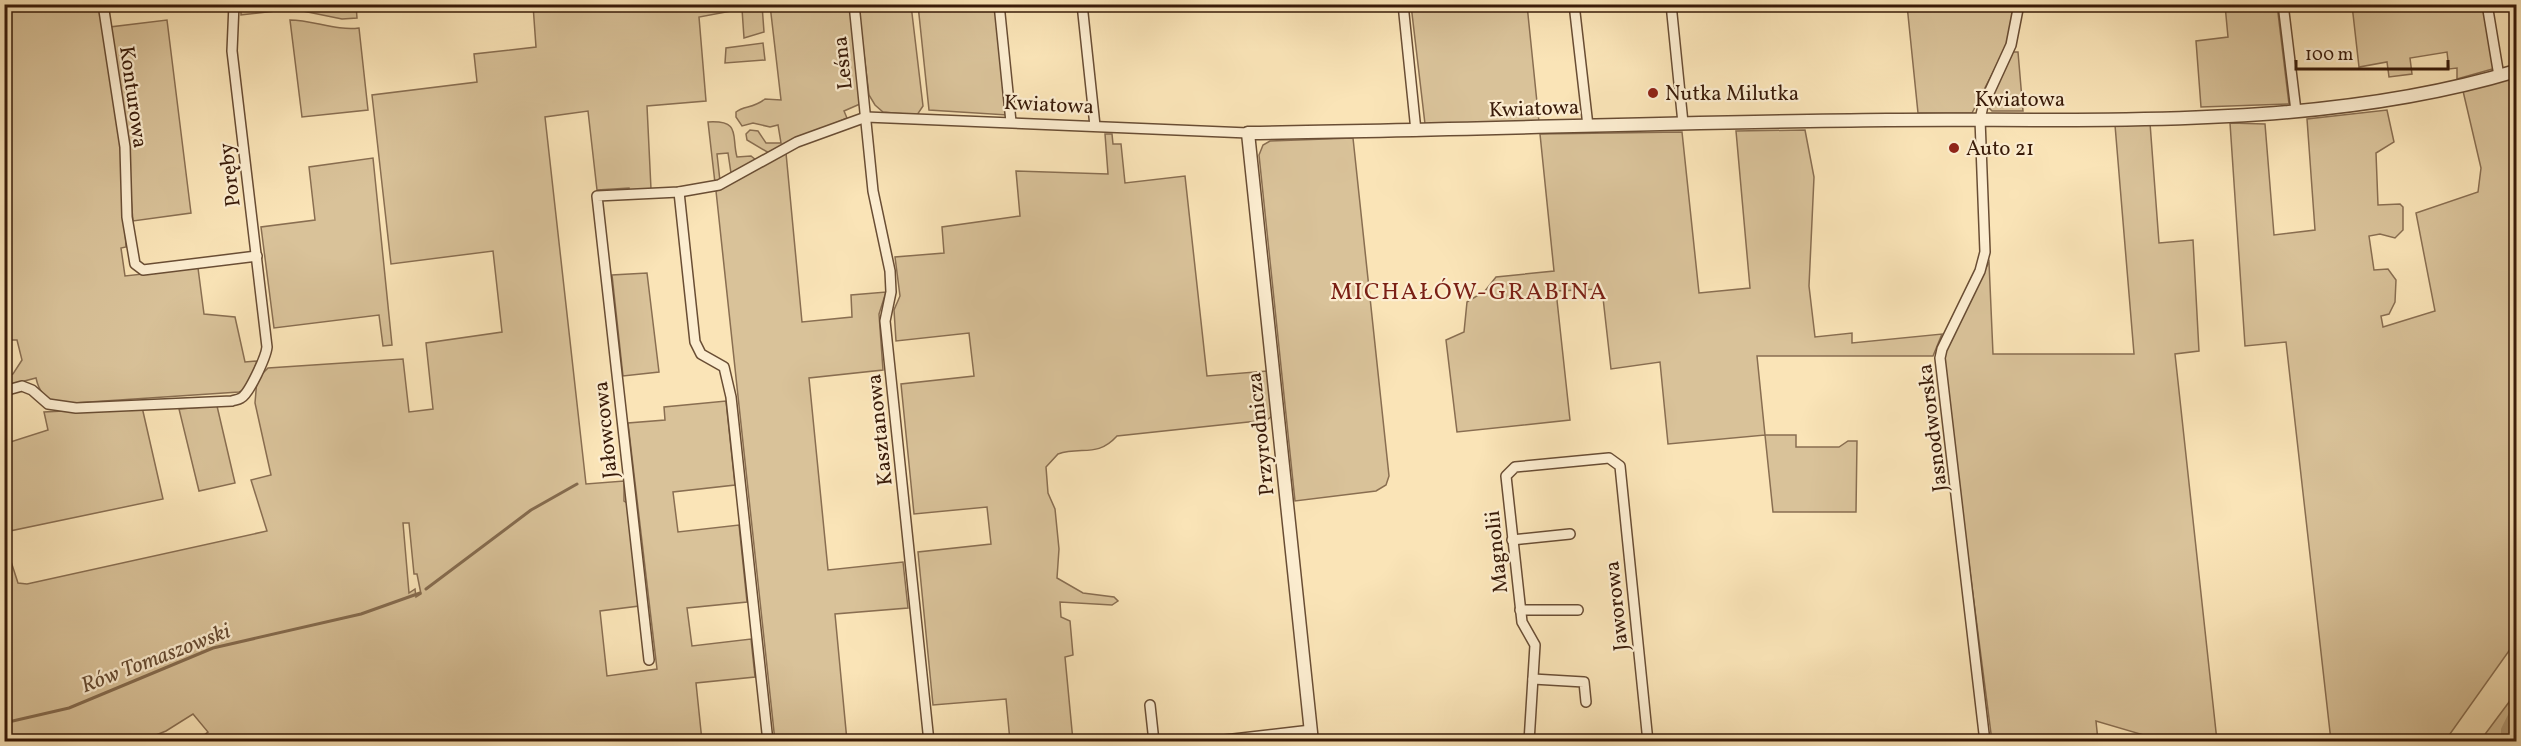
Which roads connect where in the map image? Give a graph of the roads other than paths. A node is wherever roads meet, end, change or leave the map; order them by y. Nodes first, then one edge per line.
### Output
1 (104, 4) edge
2 (234, 4) edge
3 (854, 4) edge
4 (999, 4) edge
5 (1082, 4) edge
6 (1403, 4) edge
7 (1574, 4) edge
8 (1671, 4) edge
9 (2019, 4) edge
10 (2283, 4) edge
11 (2487, 4) edge
12 (2517, 71) edge
13 (2499, 76) junction
14 (2296, 111) junction
15 (866, 117) junction
16 (1980, 119) junction
17 (1011, 122) junction
18 (1683, 123) junction
19 (1095, 126) junction
20 (1588, 126) junction
21 (1416, 131) junction
22 (1248, 134) junction
23 (679, 192) junction
24 (597, 196) joint
25 (257, 256) junction
26 (4, 391) edge
27 (1620, 466) joint
28 (1570, 534) dead end
29 (1512, 540) junction
30 (1520, 610) junction
31 (1578, 610) dead end
32 (649, 660) dead end
33 (1533, 679) junction
34 (1586, 702) dead end
35 (1150, 705) dead end
36 (1312, 736) edge
37 (768, 741) edge
38 (929, 741) edge
39 (1154, 741) edge
40 (1207, 741) edge
41 (1529, 741) edge
42 (1648, 741) edge
43 (1985, 741) edge

1 - 25 street, Konturowa
2 - 25 street, Poręby
3 - 15 street, Leśna
4 - 17 street
5 - 19 street
6 - 21 street
7 - 20 street
8 - 18 street
9 - 16 street
10 - 14 street
11 - 13 street
12 - 13 street, Kwiatowa
13 - 14 street, Kwiatowa
14 - 16 street, Kwiatowa
15 - 17 street, Kwiatowa
15 - 23 street, Kwiatowa
15 - 38 street, Kasztanowa
16 - 18 street, Kwiatowa
16 - 43 street, Jasnodworska
17 - 19 street, Kwiatowa
18 - 20 street, Kwiatowa
19 - 22 street, Kwiatowa
20 - 21 street, Kwiatowa
21 - 22 street, Kwiatowa
22 - 36 street, Przyrodnicza
23 - 24 street, Kwiatowa
23 - 37 street
24 - 32 street, Jałowcowa
25 - 26 street, Poręby
27 - 29 street, Magnolii
27 - 42 street, Jaworowa
28 - 29 street
29 - 30 street, Magnolii
30 - 31 street
30 - 33 street, Magnolii
33 - 34 street
33 - 41 street, Magnolii
35 - 39 street
36 - 40 street, Przyrodnicza

